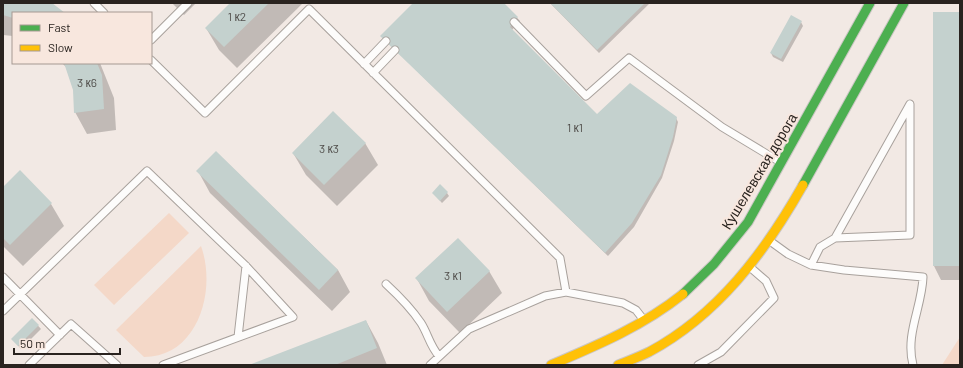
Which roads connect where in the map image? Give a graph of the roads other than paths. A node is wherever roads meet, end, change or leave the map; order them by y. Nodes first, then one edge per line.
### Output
1 (94, 3) edge
2 (188, 3) edge
3 (314, 3) edge
4 (870, 3) edge
5 (904, 3) edge
6 (309, 9) junction
7 (103, 12) edge
8 (514, 22) dead end
9 (152, 39) edge
10 (386, 41) dead end
11 (395, 50) dead end
12 (152, 61) edge
13 (364, 64) junction
14 (373, 73) junction
15 (782, 163) junction
16 (834, 238) junction
17 (770, 241) junction
18 (811, 265) junction
19 (246, 266) junction
20 (750, 268) junction
21 (3, 277) edge
22 (386, 284) dead end
23 (566, 292) junction
24 (21, 294) junction
25 (3, 311) edge
26 (644, 321) junction
27 (60, 334) junction
28 (238, 337) junction
29 (439, 356) junction
30 (29, 365) edge
31 (117, 365) edge
32 (164, 365) edge
33 (430, 365) edge
34 (551, 365) edge
35 (618, 365) edge
36 (698, 365) edge
37 (914, 365) edge

1 - 7 lane
2 - 9 lane
3 - 6 lane
4 - 15 main road, Кушелевская дорога
5 - 17 main road
6 - 12 lane
6 - 13 lane
8 - 15 lane
10 - 13 lane
11 - 14 lane
13 - 14 lane
14 - 23 lane
15 - 26 main road, Кушелевская дорога
16 - 16 lane
16 - 18 lane
17 - 18 lane
17 - 20 main road
18 - 37 lane
19 - 24 lane
19 - 28 lane
19 - 28 lane
20 - 35 main road
20 - 36 lane
21 - 24 lane
22 - 29 lane
23 - 26 lane
23 - 29 lane
24 - 25 lane
24 - 27 lane
26 - 34 main road, Кушелевская дорога
27 - 30 lane
27 - 31 lane
28 - 32 lane
29 - 33 lane

